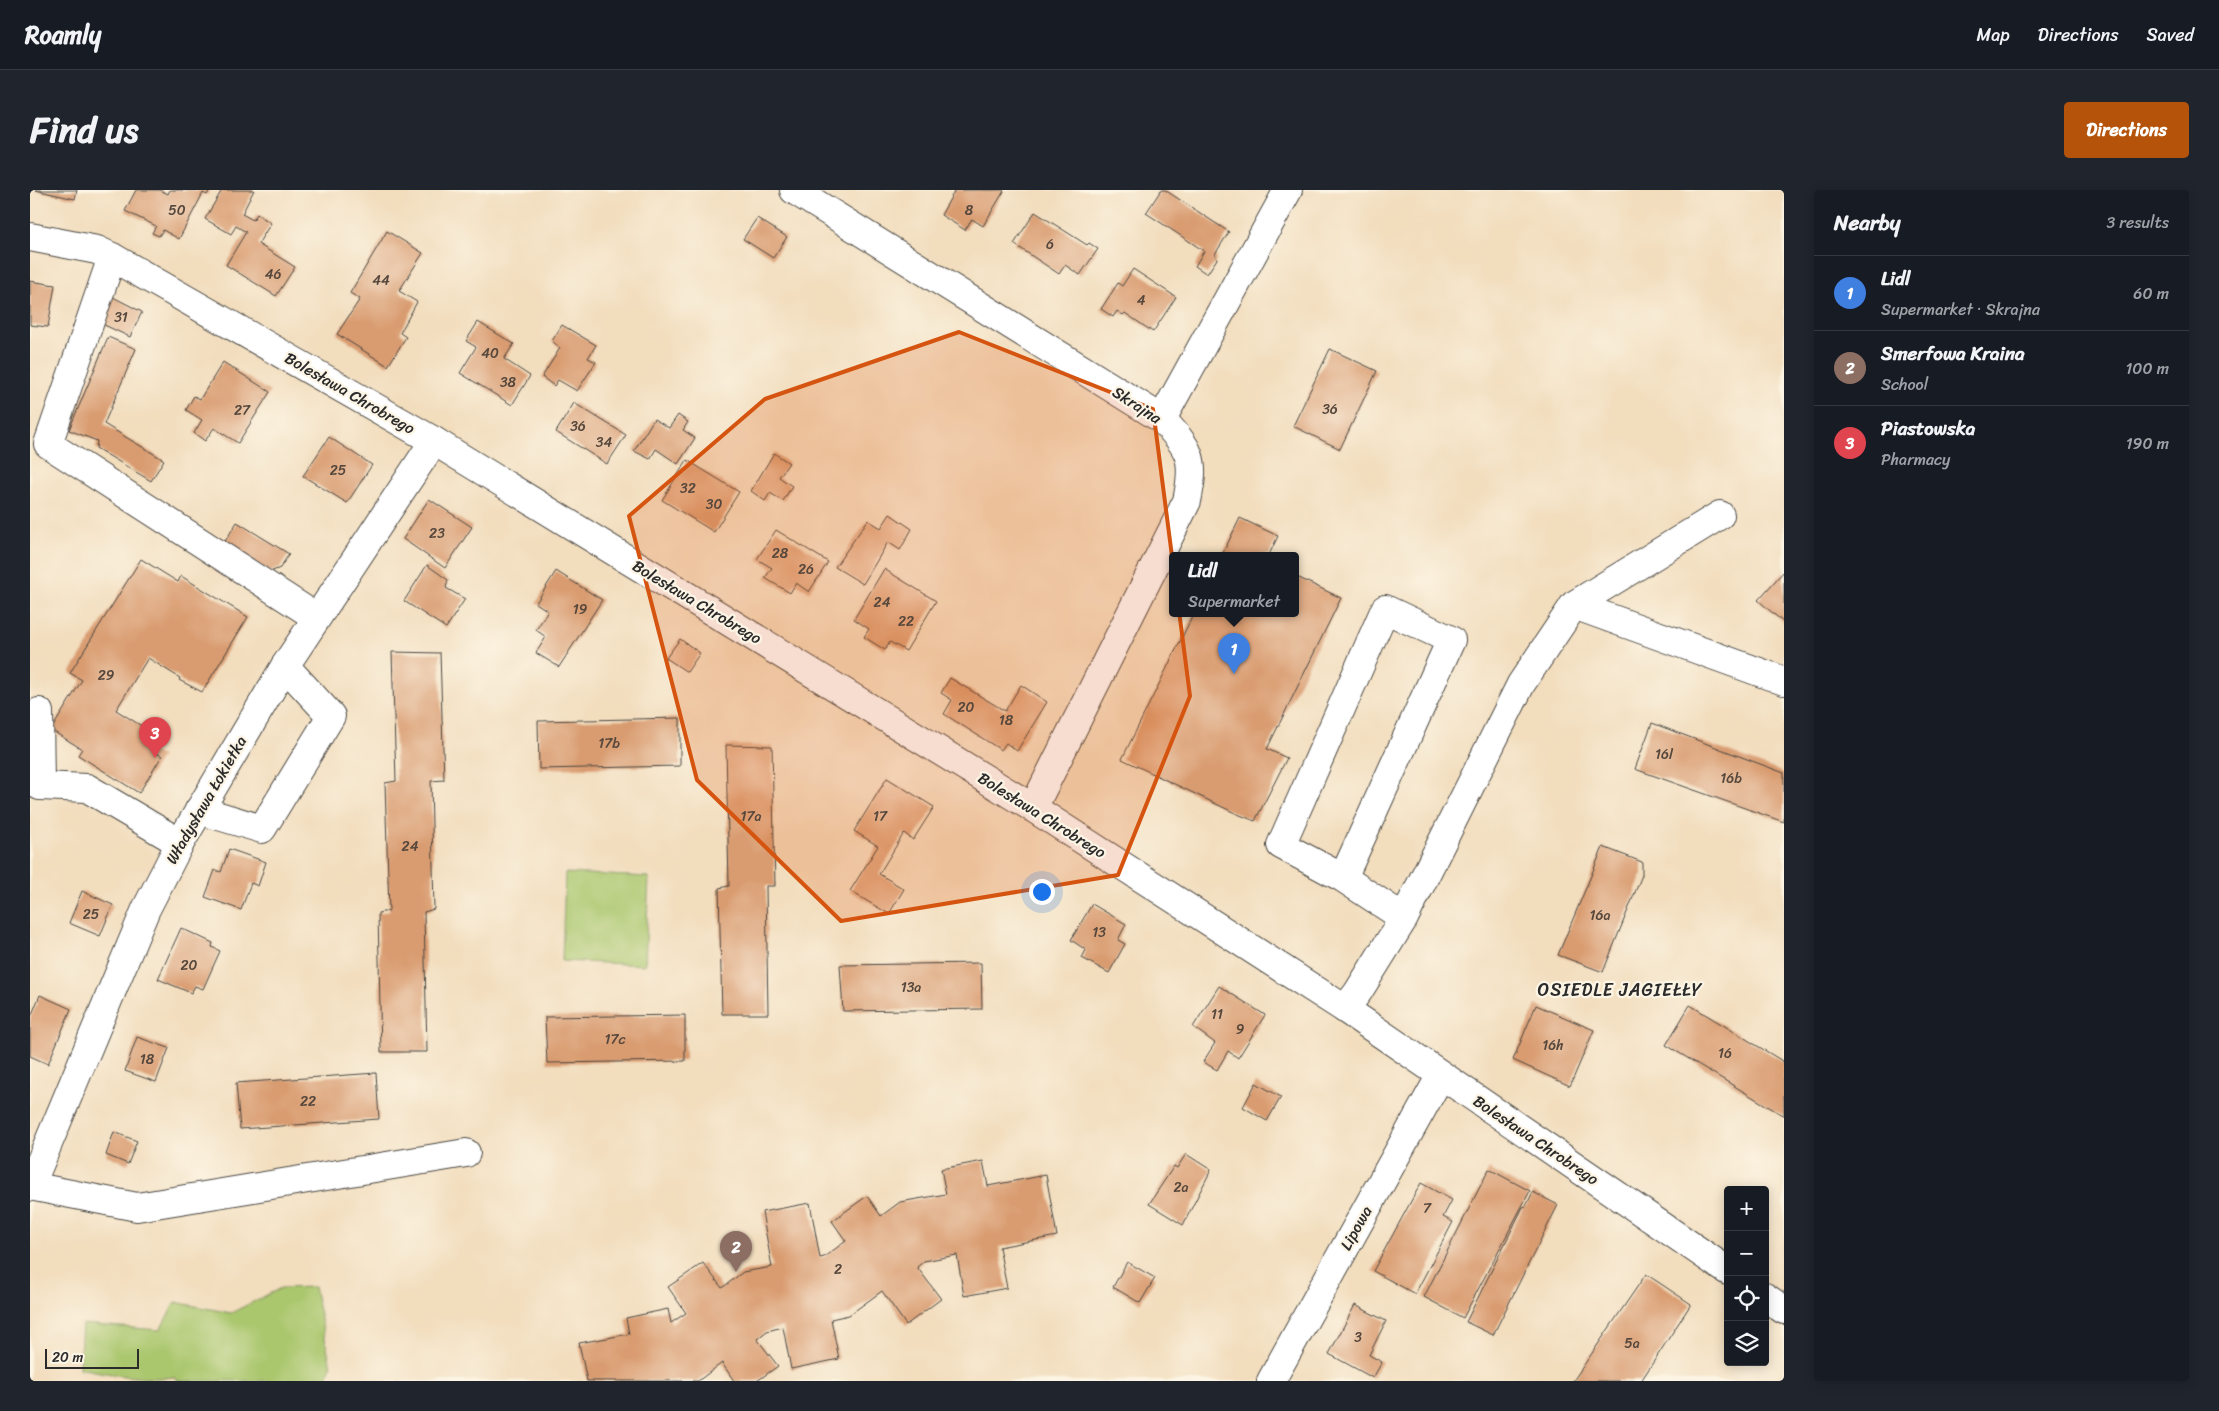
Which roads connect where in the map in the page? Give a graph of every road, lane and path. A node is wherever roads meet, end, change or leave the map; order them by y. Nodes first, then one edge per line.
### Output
1 (794, 190) edge
2 (1288, 190) edge
3 (30, 237) edge
4 (112, 257) junction
5 (1162, 419) junction
6 (434, 442) junction
7 (1720, 516) dead end
8 (1574, 604) junction
9 (316, 617) junction
10 (285, 666) junction
11 (1784, 681) edge
12 (39, 712) dead end
13 (1033, 808) junction
14 (199, 810) junction
15 (180, 843) junction
16 (1343, 878) junction
17 (1404, 918) junction
18 (1345, 1009) junction
19 (1441, 1075) junction
20 (466, 1153) dead end
21 (30, 1187) edge
22 (1724, 1268) edge
23 (1769, 1300) edge
24 (1784, 1310) edge
25 (1271, 1381) edge

1 - 5 street, Skrajna
2 - 5 street
3 - 4 street, Bolesława Chrobrego
4 - 6 street, Bolesława Chrobrego
4 - 9 street
5 - 13 street, Skrajna
6 - 9 street, Władysława Łokietka
6 - 13 street, Bolesława Chrobrego
7 - 8 street
8 - 11 street
8 - 17 street
9 - 10 street, Władysława Łokietka
10 - 14 street, Władysława Łokietka
10 - 14 street
12 - 15 street
13 - 18 street, Bolesława Chrobrego
14 - 15 street, Władysława Łokietka
15 - 21 street, Władysława Łokietka
16 - 16 street
16 - 17 street
17 - 18 street
18 - 19 street, Bolesława Chrobrego
19 - 22 street, Bolesława Chrobrego
19 - 25 street, Lipowa
20 - 21 street
23 - 24 street

